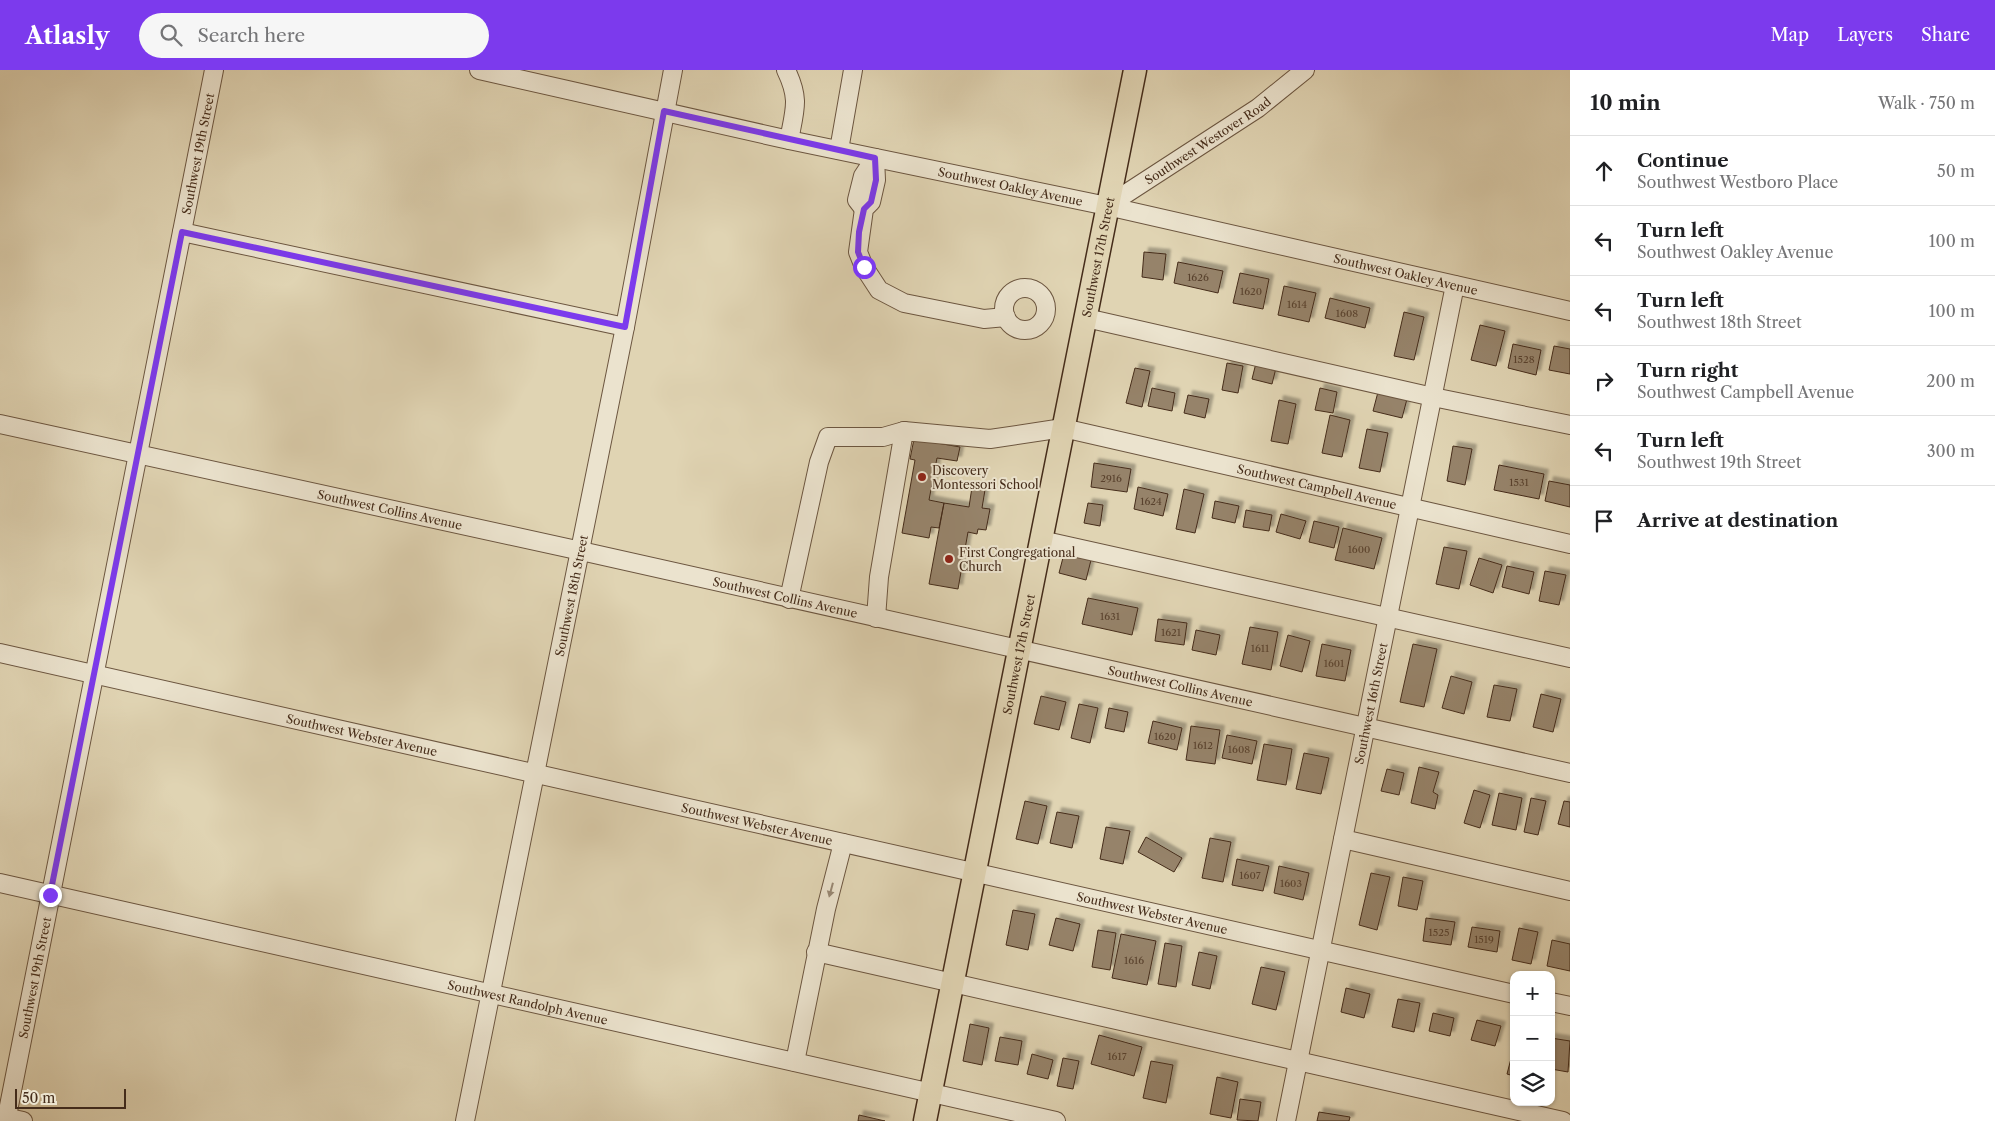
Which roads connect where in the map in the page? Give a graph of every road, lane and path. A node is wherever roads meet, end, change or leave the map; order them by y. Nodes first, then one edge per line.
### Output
1 (214, 70) edge
2 (479, 70) edge
3 (672, 70) edge
4 (786, 70) edge
5 (853, 70) edge
6 (1136, 70) edge
7 (1305, 70) edge
8 (664, 111) junction
9 (789, 140) junction
10 (838, 150) junction
11 (875, 158) junction
12 (1107, 206) junction
13 (182, 232) junction
14 (1455, 285) junction
15 (1570, 311) edge
16 (1006, 317) dead end
17 (1086, 318) junction
18 (625, 327) junction
19 (1433, 398) junction
20 (0, 424) edge
21 (1570, 425) edge
22 (1063, 428) junction
23 (904, 430) junction
24 (138, 454) junction
25 (1411, 508) junction
26 (1041, 540) junction
27 (1570, 544) edge
28 (580, 551) junction
29 (789, 599) junction
30 (1389, 617) junction
31 (876, 618) junction
32 (1019, 650) junction
33 (0, 653) edge
34 (1570, 658) edge
35 (94, 674) junction
36 (1366, 727) junction
37 (535, 772) junction
38 (1570, 772) edge
39 (1343, 839) junction
40 (843, 843) junction
41 (975, 872) junction
42 (0, 883) edge
43 (1570, 892) edge
44 (50, 895) junction
45 (1320, 951) junction
46 (816, 952) junction
47 (953, 983) junction
48 (1510, 993) edge
49 (491, 994) junction
50 (1555, 1003) edge
51 (1570, 1006) edge
52 (795, 1062) junction
53 (1298, 1062) junction
54 (931, 1093) junction
55 (9, 1119) edge
56 (465, 1121) edge
57 (926, 1121) edge
58 (1056, 1121) edge
59 (1286, 1121) edge
60 (1563, 1121) edge

1 - 13 street, Southwest 19th Street
2 - 8 street, Southwest Oakley Avenue
3 - 8 street, Southwest 18th Street
4 - 9 street
5 - 10 street
6 - 12 main road, Southwest 17th Street
7 - 12 street, Southwest Westover Road
8 - 9 street, Southwest Oakley Avenue
8 - 18 street, Southwest 18th Street
9 - 10 street, Southwest Oakley Avenue
10 - 11 street, Southwest Oakley Avenue
11 - 12 street, Southwest Oakley Avenue
11 - 16 street
12 - 14 street, Southwest Oakley Avenue
12 - 17 main road, Southwest 17th Street
13 - 18 street
13 - 24 street, Southwest 19th Street
14 - 15 street, Southwest Oakley Avenue
14 - 19 street, Southwest 16th Street
17 - 19 street
17 - 22 main road, Southwest 17th Street
18 - 28 street, Southwest 18th Street
19 - 21 street
19 - 25 street, Southwest 16th Street
20 - 24 street, Southwest Collins Avenue
22 - 23 street
22 - 25 street, Southwest Campbell Avenue
22 - 26 main road, Southwest 17th Street
23 - 29 street
23 - 31 street
24 - 28 street, Southwest Collins Avenue
24 - 35 street, Southwest 19th Street
25 - 27 street, Southwest Campbell Avenue
25 - 30 street, Southwest 16th Street
26 - 30 street
26 - 32 main road, Southwest 17th Street
28 - 29 street, Southwest Collins Avenue
28 - 37 street, Southwest 18th Street
29 - 31 street, Southwest Collins Avenue
30 - 34 street
30 - 36 street, Southwest 16th Street
31 - 32 street, Southwest Collins Avenue
32 - 36 street, Southwest Collins Avenue
32 - 41 main road, Southwest 17th Street
33 - 35 street, Southwest Webster Avenue
35 - 37 street, Southwest Webster Avenue
35 - 44 street, Southwest 19th Street
36 - 38 street, Southwest Collins Avenue
36 - 39 street, Southwest 16th Street
37 - 40 street, Southwest Webster Avenue
37 - 49 street, Southwest 18th Street
39 - 43 street
39 - 45 street, Southwest 16th Street
40 - 41 street, Southwest Webster Avenue
40 -> 46 street
41 - 45 street, Southwest Webster Avenue
41 - 47 main road, Southwest 17th Street
42 - 44 street, Southwest Randolph Avenue
44 - 49 street, Southwest Randolph Avenue
44 - 55 street, Southwest 19th Street
45 - 48 street, Southwest Webster Avenue
45 - 53 street, Southwest 16th Street
46 - 47 street
46 - 52 street
47 - 53 street
47 - 54 main road, Southwest 17th Street
49 - 52 street, Southwest Randolph Avenue
49 - 56 street, Southwest 18th Street
50 - 51 street
52 - 54 street, Southwest Randolph Avenue
53 - 59 street, Southwest 16th Street
53 - 60 street
54 - 57 main road, Southwest 17th Street
54 - 58 street, Southwest Randolph Avenue

